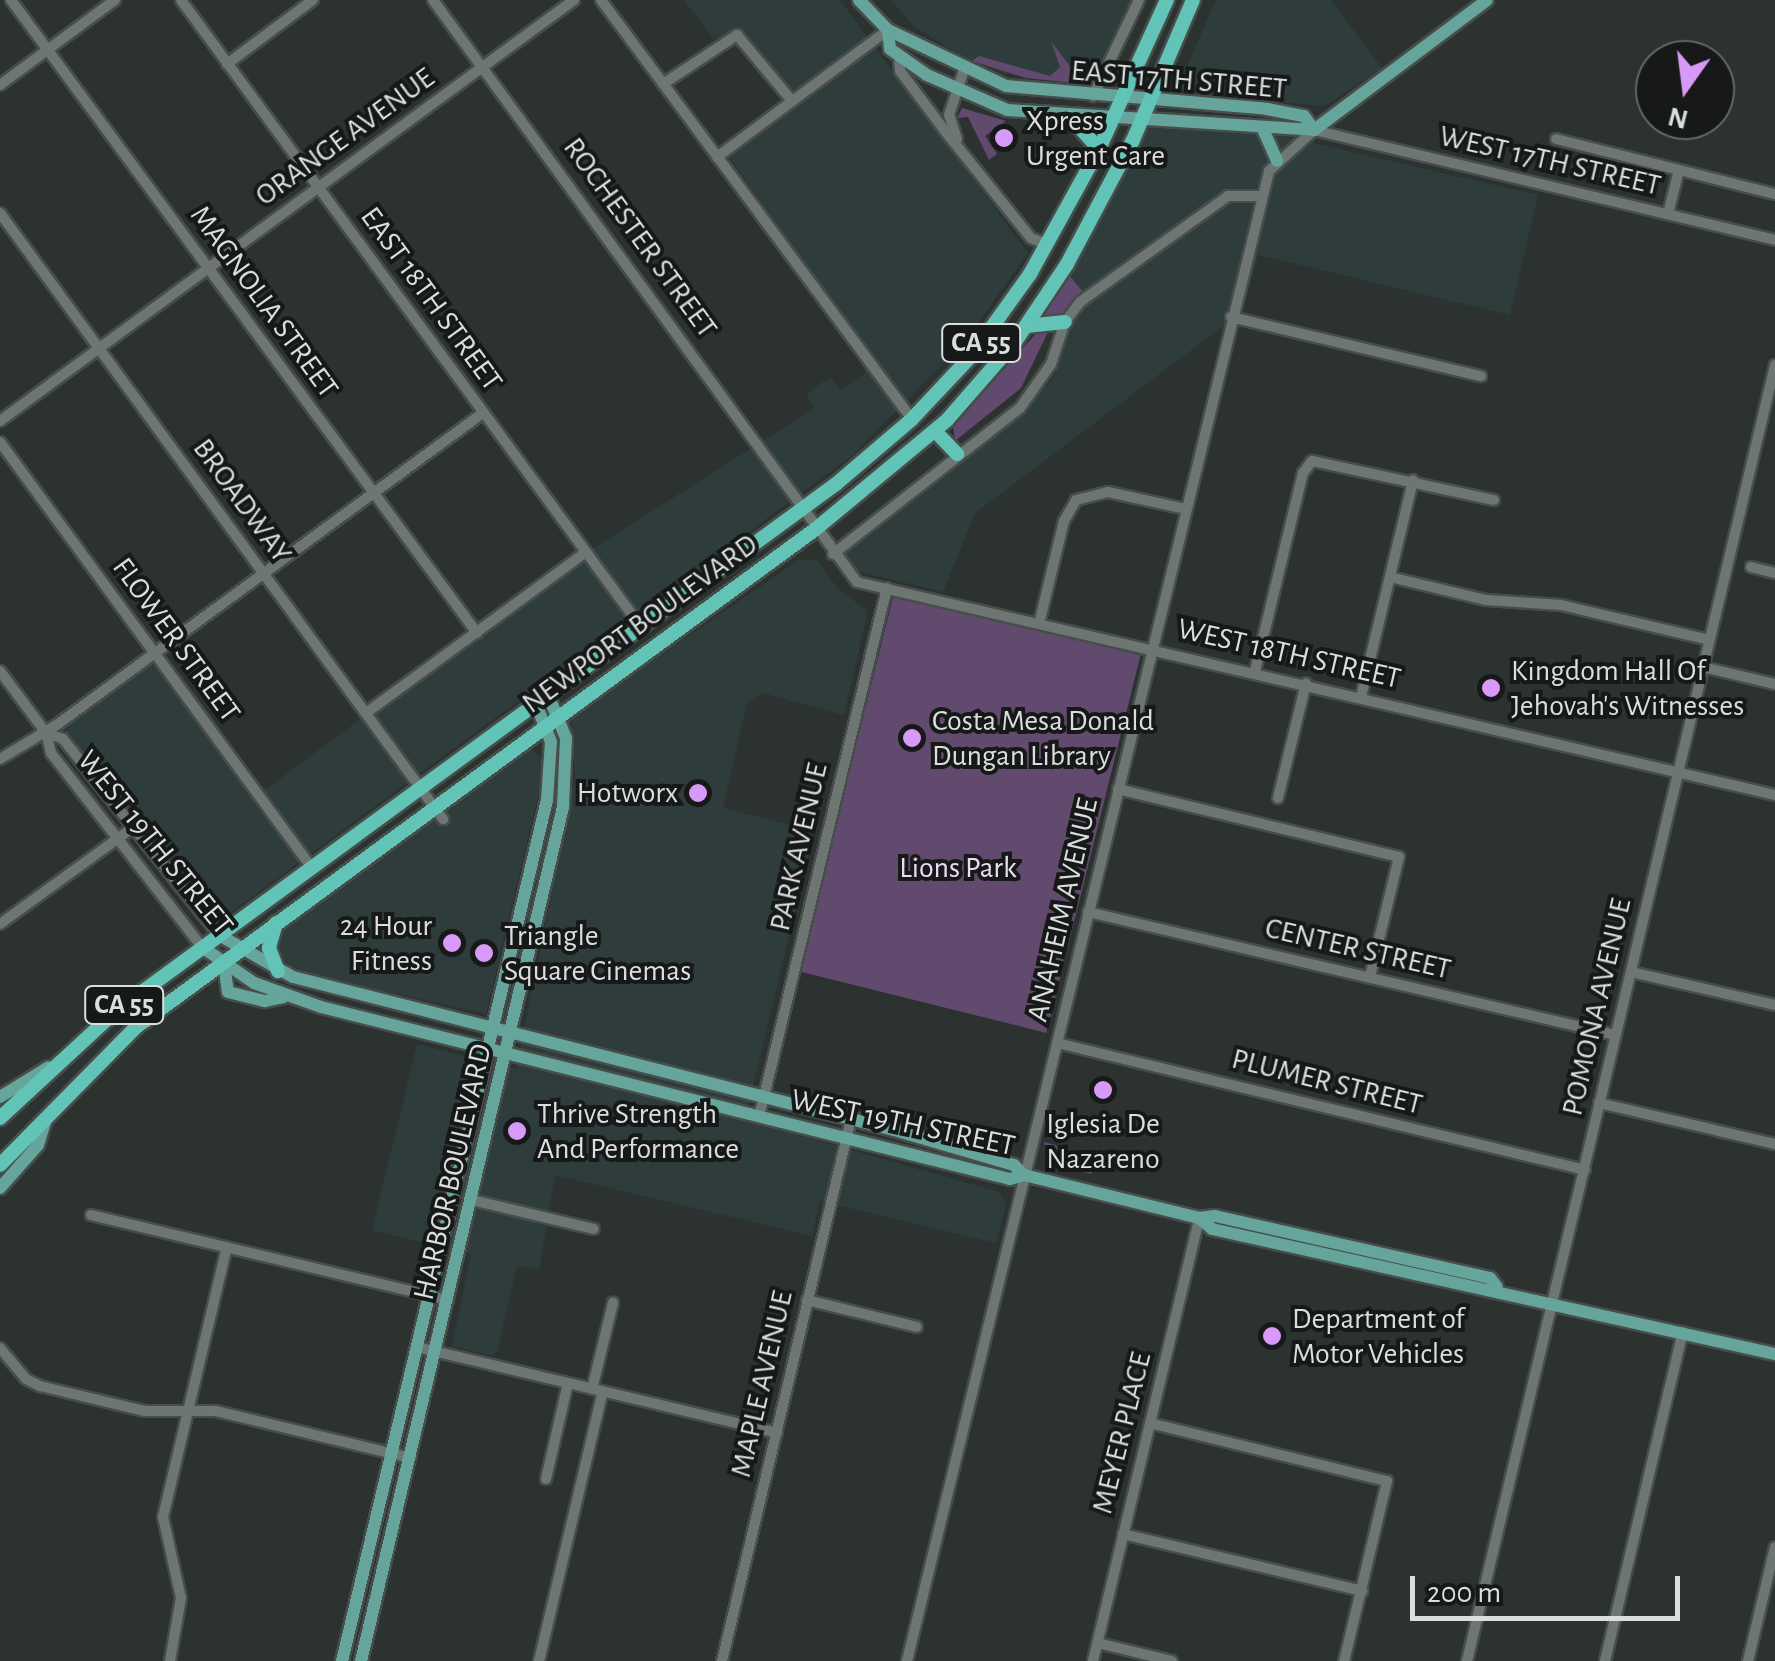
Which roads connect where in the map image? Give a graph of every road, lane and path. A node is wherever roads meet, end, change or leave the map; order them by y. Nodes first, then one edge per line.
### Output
1 (11, 0) edge
2 (116, 0) edge
3 (181, 0) edge
4 (314, 0) edge
5 (433, 0) edge
6 (574, 0) edge
7 (601, 0) edge
8 (859, 0) edge
9 (1139, 0) edge
10 (1167, 0) edge
11 (1192, 0) edge
12 (1488, 0) edge
13 (888, 30) junction
14 (48, 50) junction
15 (899, 56) junction
16 (227, 64) junction
17 (483, 67) junction
18 (964, 70) junction
19 (663, 84) junction
20 (0, 85) edge
21 (956, 91) junction
22 (1094, 96) junction
23 (1124, 98) junction
24 (1151, 100) junction
25 (792, 101) junction
26 (1071, 118) junction
27 (1114, 120) junction
28 (1142, 121) junction
29 (1262, 127) junction
30 (1314, 130) junction
31 (956, 139) junction
32 (1556, 139) dead end
33 (1100, 149) junction
34 (717, 157) junction
35 (1273, 166) junction
36 (1678, 170) junction
37 (318, 188) junction
38 (1775, 194) edge
39 (1260, 196) junction
40 (0, 213) edge
41 (1668, 214) junction
42 (1775, 240) edge
43 (1048, 245) junction
44 (209, 269) junction
45 (1231, 316) junction
46 (1065, 322) junction
47 (1026, 326) junction
48 (98, 348) junction
49 (1775, 365) edge
50 (1481, 376) dead end
51 (483, 413) junction
52 (912, 419) junction
53 (0, 421) edge
54 (935, 432) junction
55 (0, 442) edge
56 (957, 454) junction
57 (1413, 480) junction
58 (374, 494) junction
59 (1494, 500) dead end
60 (805, 508) junction
61 (1184, 509) junction
62 (816, 528) junction
63 (585, 554) junction
64 (833, 554) junction
65 (1751, 567) dead end
66 (264, 572) junction
67 (1775, 572) edge
68 (1390, 576) junction
69 (887, 588) junction
70 (1039, 624) junction
71 (642, 627) junction
72 (477, 633) junction
73 (1709, 640) junction
74 (1152, 647) junction
75 (155, 654) junction
76 (1702, 666) junction
77 (0, 671) edge
78 (1255, 671) junction
79 (1306, 683) junction
80 (1775, 684) edge
81 (1361, 697) junction
82 (542, 699) junction
83 (366, 714) junction
84 (561, 717) junction
85 (547, 726) junction
86 (46, 733) junction
87 (0, 759) edge
88 (1678, 772) junction
89 (421, 788) junction
90 (1118, 788) junction
91 (1775, 795) edge
92 (1278, 798) dead end
93 (434, 806) junction
94 (444, 819) dead end
95 (132, 828) junction
96 (117, 840) junction
97 (312, 868) junction
98 (1088, 912) junction
99 (276, 923) junction
100 (0, 924) edge
101 (219, 935) junction
102 (202, 947) junction
103 (240, 951) junction
104 (224, 964) junction
105 (278, 971) junction
106 (1631, 972) junction
107 (1370, 977) junction
108 (286, 997) junction
109 (1775, 1006) edge
110 (494, 1027) junction
111 (512, 1032) junction
112 (1616, 1036) junction
113 (1056, 1043) junction
114 (488, 1050) junction
115 (506, 1056) junction
116 (49, 1067) junction
117 (0, 1097) edge
118 (764, 1097) junction
119 (1600, 1102) junction
120 (759, 1117) junction
121 (0, 1118) edge
122 (46, 1118) junction
123 (851, 1119) junction
124 (846, 1138) junction
125 (1775, 1144) edge
126 (0, 1165) edge
127 (1585, 1170) junction
128 (1024, 1175) junction
129 (0, 1188) edge
130 (472, 1200) junction
131 (91, 1214) dead end
132 (1199, 1218) junction
133 (594, 1229) dead end
134 (228, 1246) junction
135 (429, 1296) junction
136 (448, 1300) junction
137 (807, 1300) junction
138 (1552, 1300) junction
139 (613, 1303) dead end
140 (917, 1327) dead end
141 (1683, 1332) junction
142 (417, 1346) junction
143 (0, 1348) edge
144 (436, 1351) junction
145 (1775, 1354) edge
146 (568, 1383) junction
147 (598, 1390) junction
148 (188, 1411) junction
149 (1150, 1422) junction
150 (776, 1433) junction
151 (391, 1453) junction
152 (410, 1458) junction
153 (546, 1479) dead end
154 (1123, 1534) junction
155 (1775, 1547) edge
156 (1362, 1591) junction
157 (1098, 1643) junction
158 (170, 1661) edge
159 (342, 1661) edge
160 (361, 1661) edge
161 (538, 1661) edge
162 (722, 1661) edge
163 (907, 1661) edge
164 (1094, 1661) edge
165 (1172, 1661) edge
166 (1344, 1661) edge
167 (1468, 1661) edge
168 (1605, 1661) edge
169 (1748, 1661) edge

1 - 14 street, MAGNOLIA STREET
2 - 14 street
3 - 16 street, EAST 18TH STREET
4 - 16 street
5 - 17 street, ROCHESTER STREET
6 - 17 street, ORANGE AVENUE
7 - 19 street
8 - 13 main road, EAST 17TH STREET
9 - 22 street
10 - 23 highway, NEWPORT BOULEVARD / CA 55
11 - 24 highway, NEWPORT BOULEVARD / CA 55
12 - 30 main road
13 - 15 main road, EAST 17TH STREET
13 - 18 main road, EAST 17TH STREET
13 - 25 street
14 - 20 street
14 - 44 street, MAGNOLIA STREET
15 - 21 main road, EAST 17TH STREET
15 - 31 street
16 - 37 street, EAST 18TH STREET
17 - 37 street, ORANGE AVENUE
17 - 60 street, ROCHESTER STREET
18 - 21 street
18 - 22 main road, EAST 17TH STREET
19 - 25 street
19 - 34 street
21 - 26 main road, EAST 17TH STREET
21 - 31 street
22 - 23 main road, EAST 17TH STREET
23 - 24 main road, EAST 17TH STREET
23 - 27 highway, NEWPORT BOULEVARD / CA 55
24 - 28 highway, NEWPORT BOULEVARD / CA 55
24 - 30 main road, EAST 17TH STREET
25 - 34 street
26 - 27 main road, EAST 17TH STREET
26 - 33 highway
27 - 28 main road, EAST 17TH STREET
27 - 33 highway, NEWPORT BOULEVARD / CA 55
28 - 29 main road, EAST 17TH STREET
28 - 47 highway, NEWPORT BOULEVARD / CA 55
29 - 30 main road, EAST 17TH STREET
29 - 35 main road
30 - 35 street
30 - 41 street, WEST 17TH STREET
31 - 43 street
32 - 36 street
33 - 43 highway, NEWPORT BOULEVARD / CA 55
34 - 52 street
35 - 39 street, ANAHEIM AVENUE
36 - 38 street
36 - 41 street
37 - 44 street, ORANGE AVENUE
37 - 51 street, EAST 18TH STREET
39 - 45 street, ANAHEIM AVENUE
39 - 46 street
40 - 48 street, BROADWAY
41 - 42 street, WEST 17TH STREET
43 - 52 highway, NEWPORT BOULEVARD / CA 55
44 - 48 street, ORANGE AVENUE
44 - 58 street, MAGNOLIA STREET
45 - 50 street
45 - 61 street, ANAHEIM AVENUE
46 - 47 highway
46 - 56 street
47 - 54 highway, NEWPORT BOULEVARD / CA 55
48 - 53 street, ORANGE AVENUE
48 - 66 street, BROADWAY
49 - 73 street, POMONA AVENUE
51 - 58 street
51 - 63 street, EAST 18TH STREET
52 - 60 highway, NEWPORT BOULEVARD / CA 55
54 - 56 highway
54 - 62 highway, NEWPORT BOULEVARD / CA 55
55 - 75 street, FLOWER STREET
56 - 64 street
57 - 59 street
57 - 68 street
57 - 78 street
58 - 66 street
58 - 72 street, MAGNOLIA STREET
60 - 62 street, ROCHESTER STREET
60 - 71 highway, NEWPORT BOULEVARD / CA 55
61 - 70 street
61 - 74 street, ANAHEIM AVENUE
62 - 64 street, WEST 18TH STREET
62 - 84 highway, NEWPORT BOULEVARD / CA 55
63 - 71 street, EAST 18TH STREET
63 - 72 street
64 - 69 street, WEST 18TH STREET
65 - 67 street
66 - 75 street
66 - 83 street, BROADWAY
68 - 73 street
68 - 81 street
69 - 70 street, WEST 18TH STREET
69 - 118 street, PARK AVENUE
70 - 74 street, WEST 18TH STREET
71 - 82 highway, NEWPORT BOULEVARD / CA 55
72 - 83 street
73 - 76 street, POMONA AVENUE
74 - 78 street, WEST 18TH STREET
74 - 90 street, ANAHEIM AVENUE
75 - 86 street
75 - 97 street, FLOWER STREET
76 - 80 street
76 - 88 street, POMONA AVENUE
77 - 86 street
78 - 79 street, WEST 18TH STREET
79 - 81 street, WEST 18TH STREET
79 - 92 street
81 - 88 street, WEST 18TH STREET
82 - 84 main road, HARBOR BOULEVARD
82 - 85 main road, HARBOR BOULEVARD
82 - 89 highway, NEWPORT BOULEVARD / CA 55
83 - 89 street, BROADWAY
84 - 85 highway, NEWPORT BOULEVARD / CA 55
84 - 111 main road, HARBOR BOULEVARD
85 - 93 highway, NEWPORT BOULEVARD / CA 55
85 - 110 main road, HARBOR BOULEVARD
86 - 87 street
86 - 95 street, WEST 19TH STREET
86 - 96 street, WEST 19TH STREET
88 - 91 street, WEST 18TH STREET
88 - 106 street, POMONA AVENUE
89 - 93 street, BROADWAY
89 - 97 highway, NEWPORT BOULEVARD / CA 55
90 - 98 street, ANAHEIM AVENUE
90 - 107 street
93 - 94 street, BROADWAY
93 - 99 highway, NEWPORT BOULEVARD / CA 55
95 - 96 street
95 - 101 street, WEST 19TH STREET
96 - 100 street
96 - 102 street, WEST 19TH STREET
97 - 101 highway, NEWPORT BOULEVARD / CA 55
98 - 107 street, CENTER STREET
98 - 113 street, ANAHEIM AVENUE
99 - 103 highway, NEWPORT BOULEVARD / CA 55
99 - 105 highway
101 - 102 highway, NEWPORT BOULEVARD / CA 55
101 - 103 main road, WEST 19TH STREET
102 - 104 main road, WEST 19TH STREET
102 - 116 highway, NEWPORT BOULEVARD / CA 55
103 - 104 highway, NEWPORT BOULEVARD / CA 55
103 - 105 main road, WEST 19TH STREET
104 - 108 main road, WEST 19TH STREET
104 - 108 main road
104 - 122 highway, NEWPORT BOULEVARD / CA 55
105 - 110 main road, WEST 19TH STREET
106 - 109 street
106 - 112 street, POMONA AVENUE
107 - 112 street, CENTER STREET
108 - 114 main road, WEST 19TH STREET
110 - 111 main road, WEST 19TH STREET
110 - 114 main road, HARBOR BOULEVARD
111 - 115 main road, HARBOR BOULEVARD
111 - 118 main road, WEST 19TH STREET
112 - 119 street, POMONA AVENUE
113 - 127 street, PLUMER STREET
113 - 128 street, ANAHEIM AVENUE
114 - 115 main road, WEST 19TH STREET
114 - 135 main road, HARBOR BOULEVARD
115 - 120 main road, WEST 19TH STREET
115 - 130 main road, HARBOR BOULEVARD
116 - 117 main road, NEWPORT BOULEVARD
116 - 121 highway, CA 55
118 - 120 street, PARK AVENUE
118 - 123 main road, WEST 19TH STREET
119 - 125 street
119 - 127 street, POMONA AVENUE
120 - 124 main road, WEST 19TH STREET
122 - 126 highway, CA 55
122 - 129 main road, NEWPORT BOULEVARD
123 - 124 street, MAPLE AVENUE
123 - 128 main road, WEST 19TH STREET
124 - 128 main road, WEST 19TH STREET
124 - 137 street, MAPLE AVENUE
127 - 138 street, POMONA AVENUE
128 - 132 main road, WEST 19TH STREET
128 - 163 street, ANAHEIM AVENUE
130 - 133 street
130 - 136 main road, HARBOR BOULEVARD
131 - 134 street
132 - 138 main road, WEST 19TH STREET
132 - 149 street, MEYER PLACE
134 - 135 street
134 - 148 street
135 - 136 street
135 - 142 main road, HARBOR BOULEVARD
136 - 144 main road, HARBOR BOULEVARD
137 - 140 street
137 - 150 street, MAPLE AVENUE
138 - 141 main road, WEST 19TH STREET
138 - 167 street, POMONA AVENUE
139 - 147 street
141 - 145 main road, WEST 19TH STREET
141 - 168 street
142 - 144 street
142 - 151 main road, HARBOR BOULEVARD
143 - 148 street
144 - 146 street
144 - 152 main road, HARBOR BOULEVARD
146 - 147 street
146 - 153 street
147 - 150 street
147 - 161 street
148 - 151 street
148 - 158 street
149 - 154 street, MEYER PLACE
149 - 156 street
150 - 162 street, MAPLE AVENUE
151 - 152 street
151 - 159 main road, HARBOR BOULEVARD
152 - 160 main road, HARBOR BOULEVARD
154 - 156 street
154 - 157 street, MEYER PLACE
155 - 169 street
156 - 166 street
157 - 164 street, MEYER PLACE
157 - 165 street

